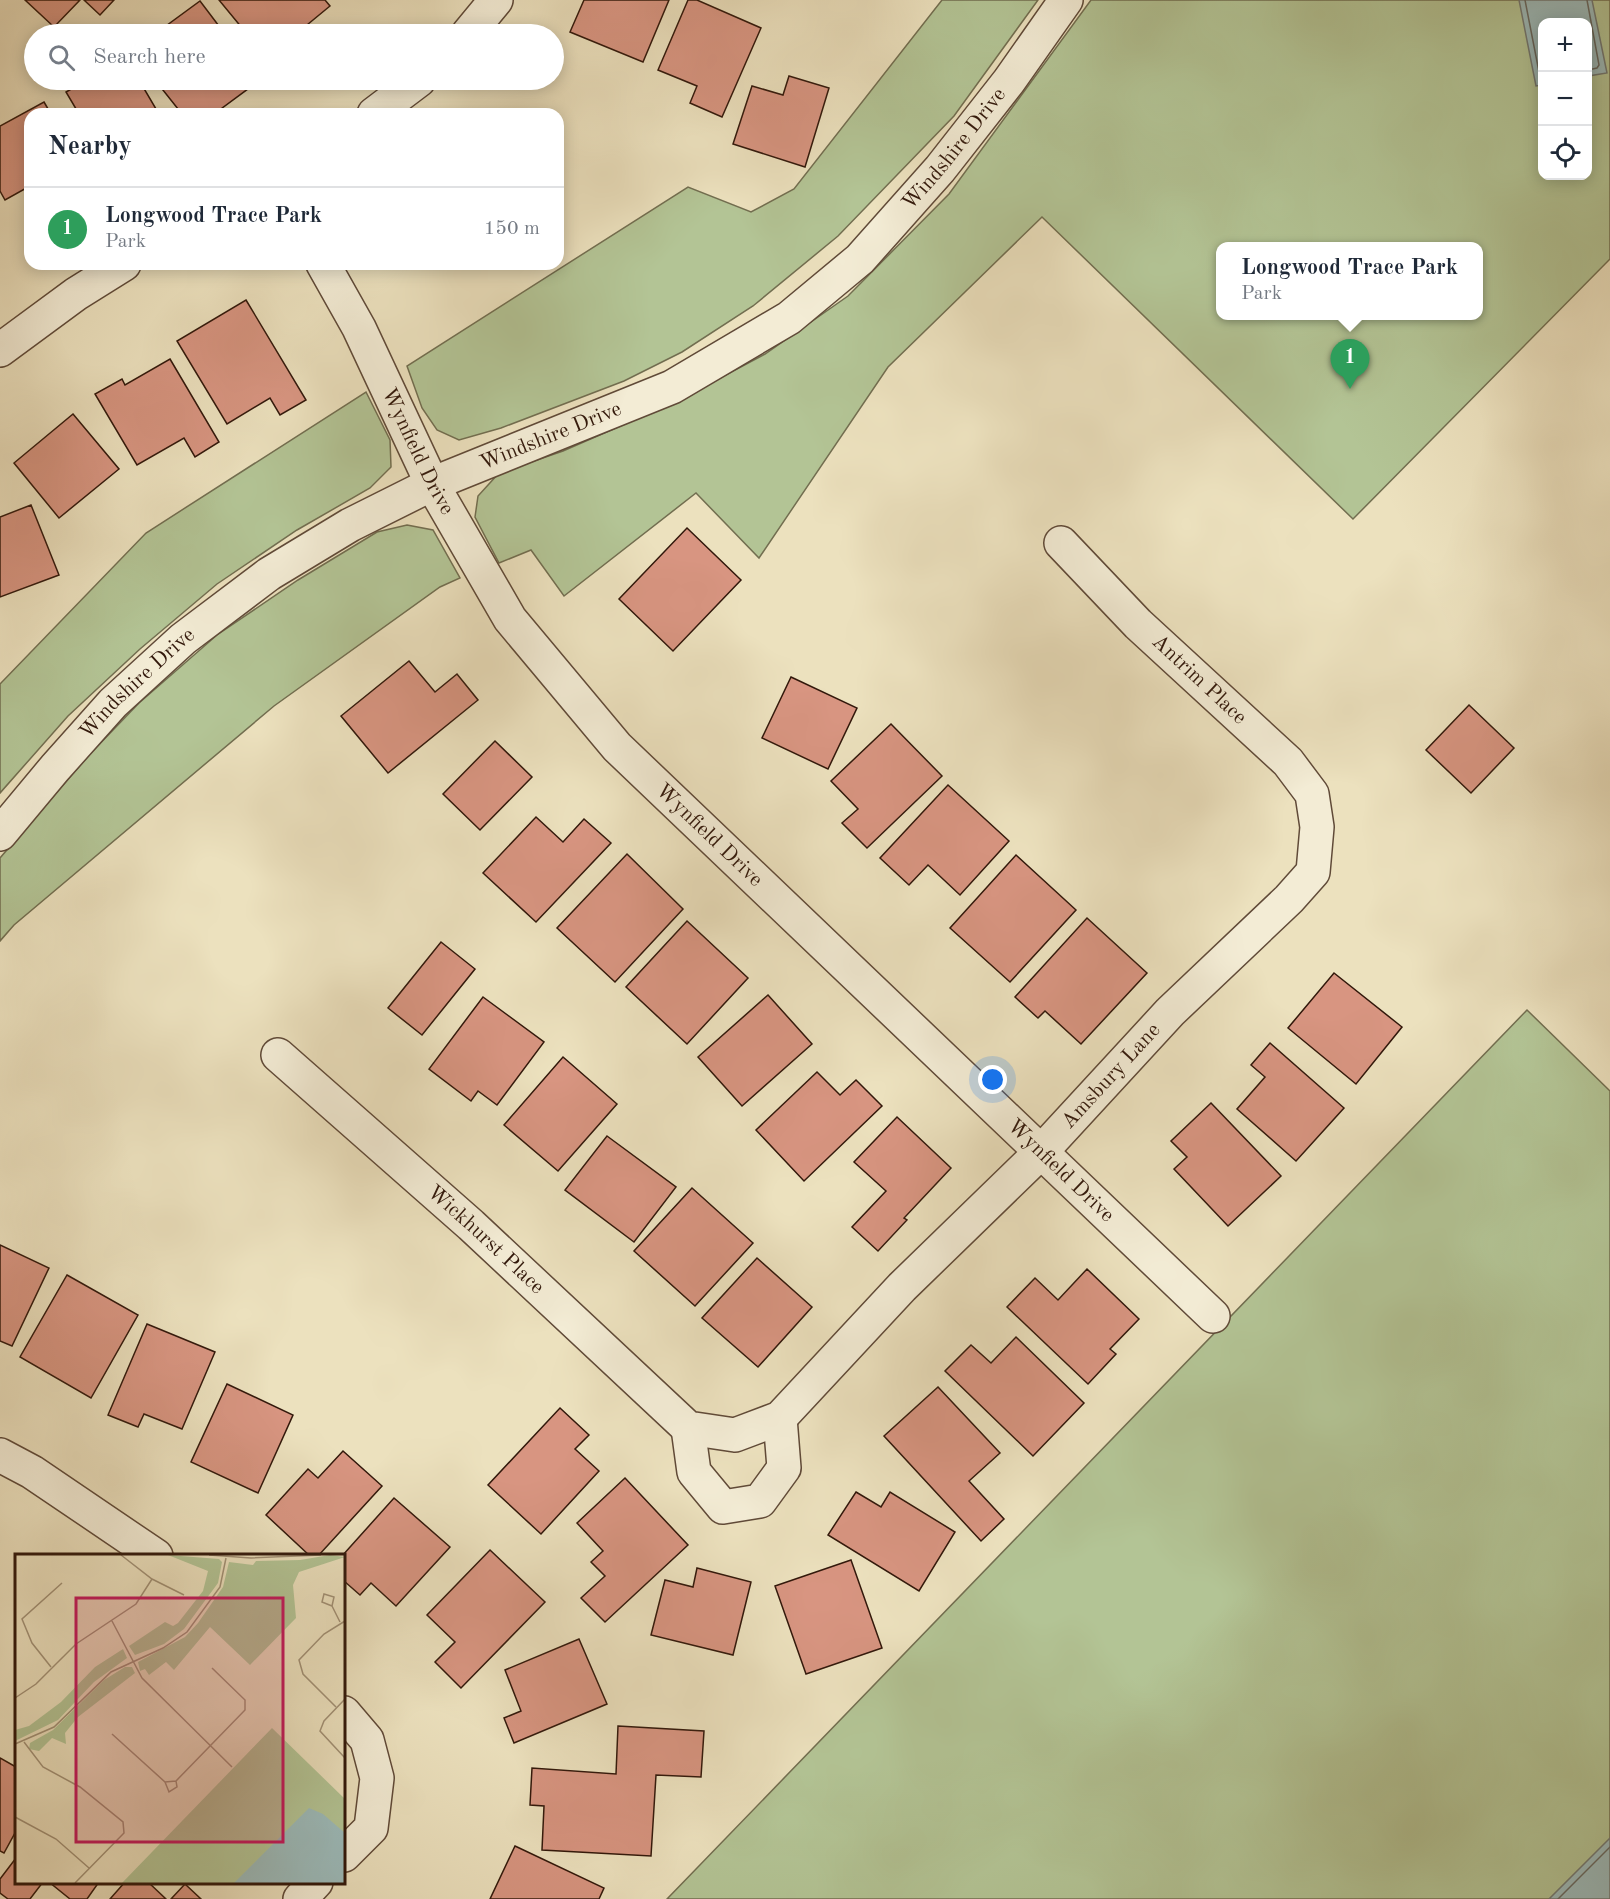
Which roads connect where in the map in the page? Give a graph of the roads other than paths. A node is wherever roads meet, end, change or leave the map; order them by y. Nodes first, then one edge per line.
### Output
1 (496, 0) edge
2 (1066, 0) edge
3 (476, 24) edge
4 (406, 90) edge
5 (382, 108) edge
6 (114, 270) edge
7 (326, 270) edge
8 (0, 350) edge
9 (432, 484) junction
10 (1060, 543) dead end
11 (1317, 827) joint
12 (0, 834) edge
13 (278, 1055) dead end
14 (1041, 1152) junction
15 (1213, 1316) dead end
16 (780, 1418) junction
17 (688, 1428) junction
18 (0, 1455) edge
19 (153, 1554) edge
20 (345, 1714) edge
21 (345, 1854) edge
22 (314, 1884) edge
23 (300, 1899) edge

1 - 3 street
2 - 9 street, Windshire Drive
4 - 5 street
6 - 8 street
7 - 9 street, Wynfield Drive
9 - 12 street, Windshire Drive
9 - 14 street, Wynfield Drive
10 - 11 street, Antrim Place
11 - 14 street, Amsbury Lane
13 - 17 street, Wickhurst Place
14 - 15 street, Wynfield Drive
14 - 16 street, Amsbury Lane
16 - 17 street, Amsbury Lane
16 - 17 street
18 - 19 street
20 - 21 street
22 - 23 street

